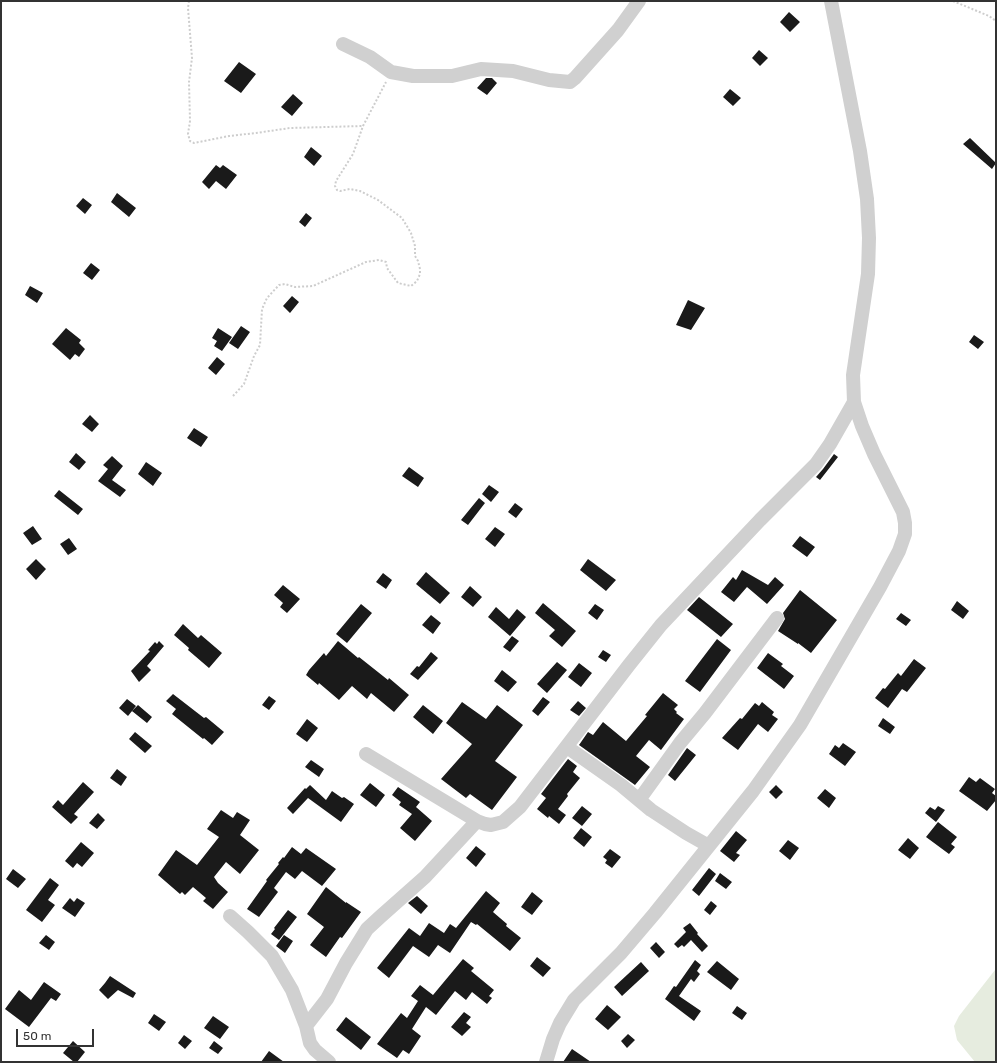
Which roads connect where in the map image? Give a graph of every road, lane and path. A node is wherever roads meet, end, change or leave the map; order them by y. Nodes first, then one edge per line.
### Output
1 (189, 1) edge
2 (639, 1) edge
3 (831, 1) edge
4 (953, 1) edge
5 (996, 21) edge
6 (343, 44) dead end
7 (391, 72) junction
8 (363, 126) junction
9 (233, 396) dead end
10 (854, 402) junction
11 (777, 618) dead end
12 (567, 747) junction
13 (366, 754) dead end
14 (639, 800) junction
15 (477, 821) junction
16 (709, 846) junction
17 (230, 916) dead end
18 (306, 1026) junction
19 (329, 1062) edge
20 (546, 1062) edge

1 - 8 path
2 - 7 street
3 - 10 street
4 - 5 path
6 - 7 street
7 - 8 path
8 - 9 path
10 - 12 street
10 - 16 street
11 - 14 street
12 - 14 street
12 - 15 street
13 - 15 street
14 - 16 street
15 - 18 street
16 - 20 street
17 - 18 street
18 - 19 street

